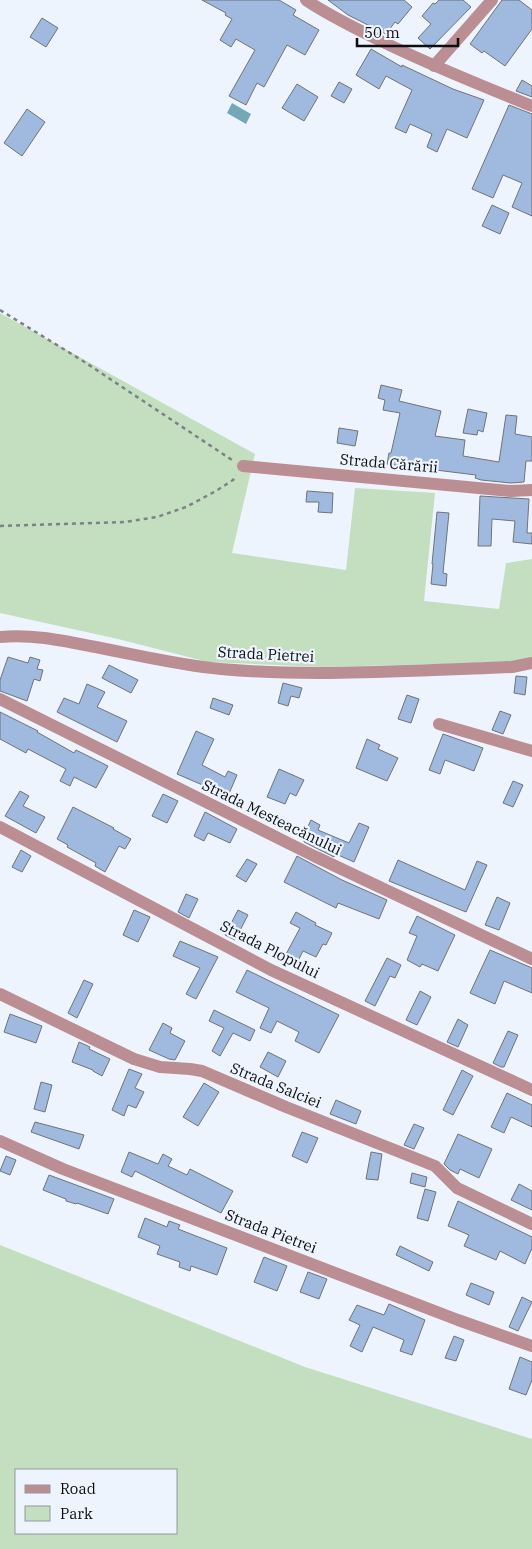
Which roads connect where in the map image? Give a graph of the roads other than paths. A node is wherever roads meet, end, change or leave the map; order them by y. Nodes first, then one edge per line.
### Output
1 (306, 0) edge
2 (492, 0) edge
3 (434, 66) junction
4 (532, 106) edge
5 (243, 466) road end
6 (532, 490) edge
7 (0, 637) edge
8 (532, 663) edge
9 (0, 699) edge
10 (438, 724) dead end
11 (532, 751) edge
12 (0, 827) edge
13 (532, 958) edge
14 (0, 994) edge
15 (532, 1090) edge
16 (0, 1141) edge
17 (532, 1224) edge
18 (532, 1346) edge

1 - 3 street
2 - 3 street
3 - 4 street
5 - 6 street, Strada Cărării
7 - 8 street, Strada Pietrei
9 - 13 street, Strada Mesteacănului
10 - 11 street
12 - 15 street, Strada Plopului
14 - 17 street, Strada Salciei
16 - 18 street, Strada Pietrei

